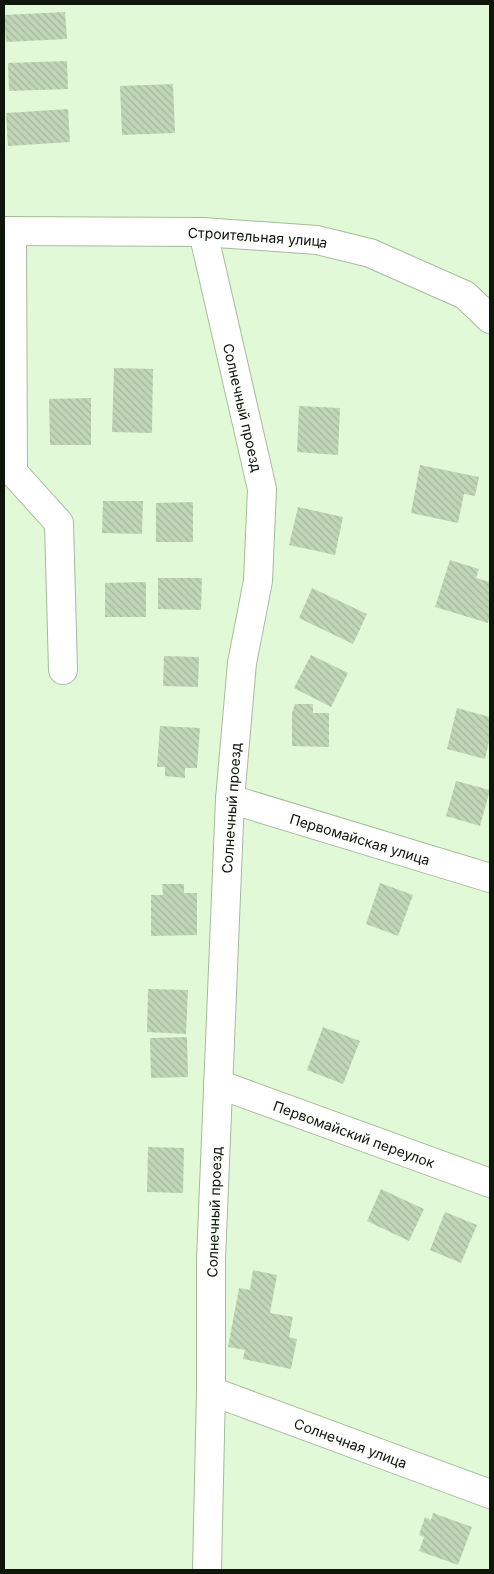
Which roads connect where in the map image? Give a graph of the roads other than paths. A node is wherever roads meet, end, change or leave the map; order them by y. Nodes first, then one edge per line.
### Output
1 (8, 231) edge
2 (203, 232) junction
3 (490, 319) edge
4 (63, 670) dead end
5 (230, 799) junction
6 (490, 878) edge
7 (218, 1084) junction
8 (490, 1184) edge
9 (211, 1391) junction
10 (490, 1494) edge
11 (207, 1570) edge

1 - 2 street, Строительная улица
1 - 4 street
2 - 3 street, Строительная улица
2 - 5 street, Солнечный проезд
5 - 6 street, Первомайская улица
5 - 7 street, Солнечный проезд
7 - 8 street, Первомайский переулок
7 - 9 street, Солнечный проезд
9 - 10 street, Солнечная улица
9 - 11 street, Солнечный проезд

